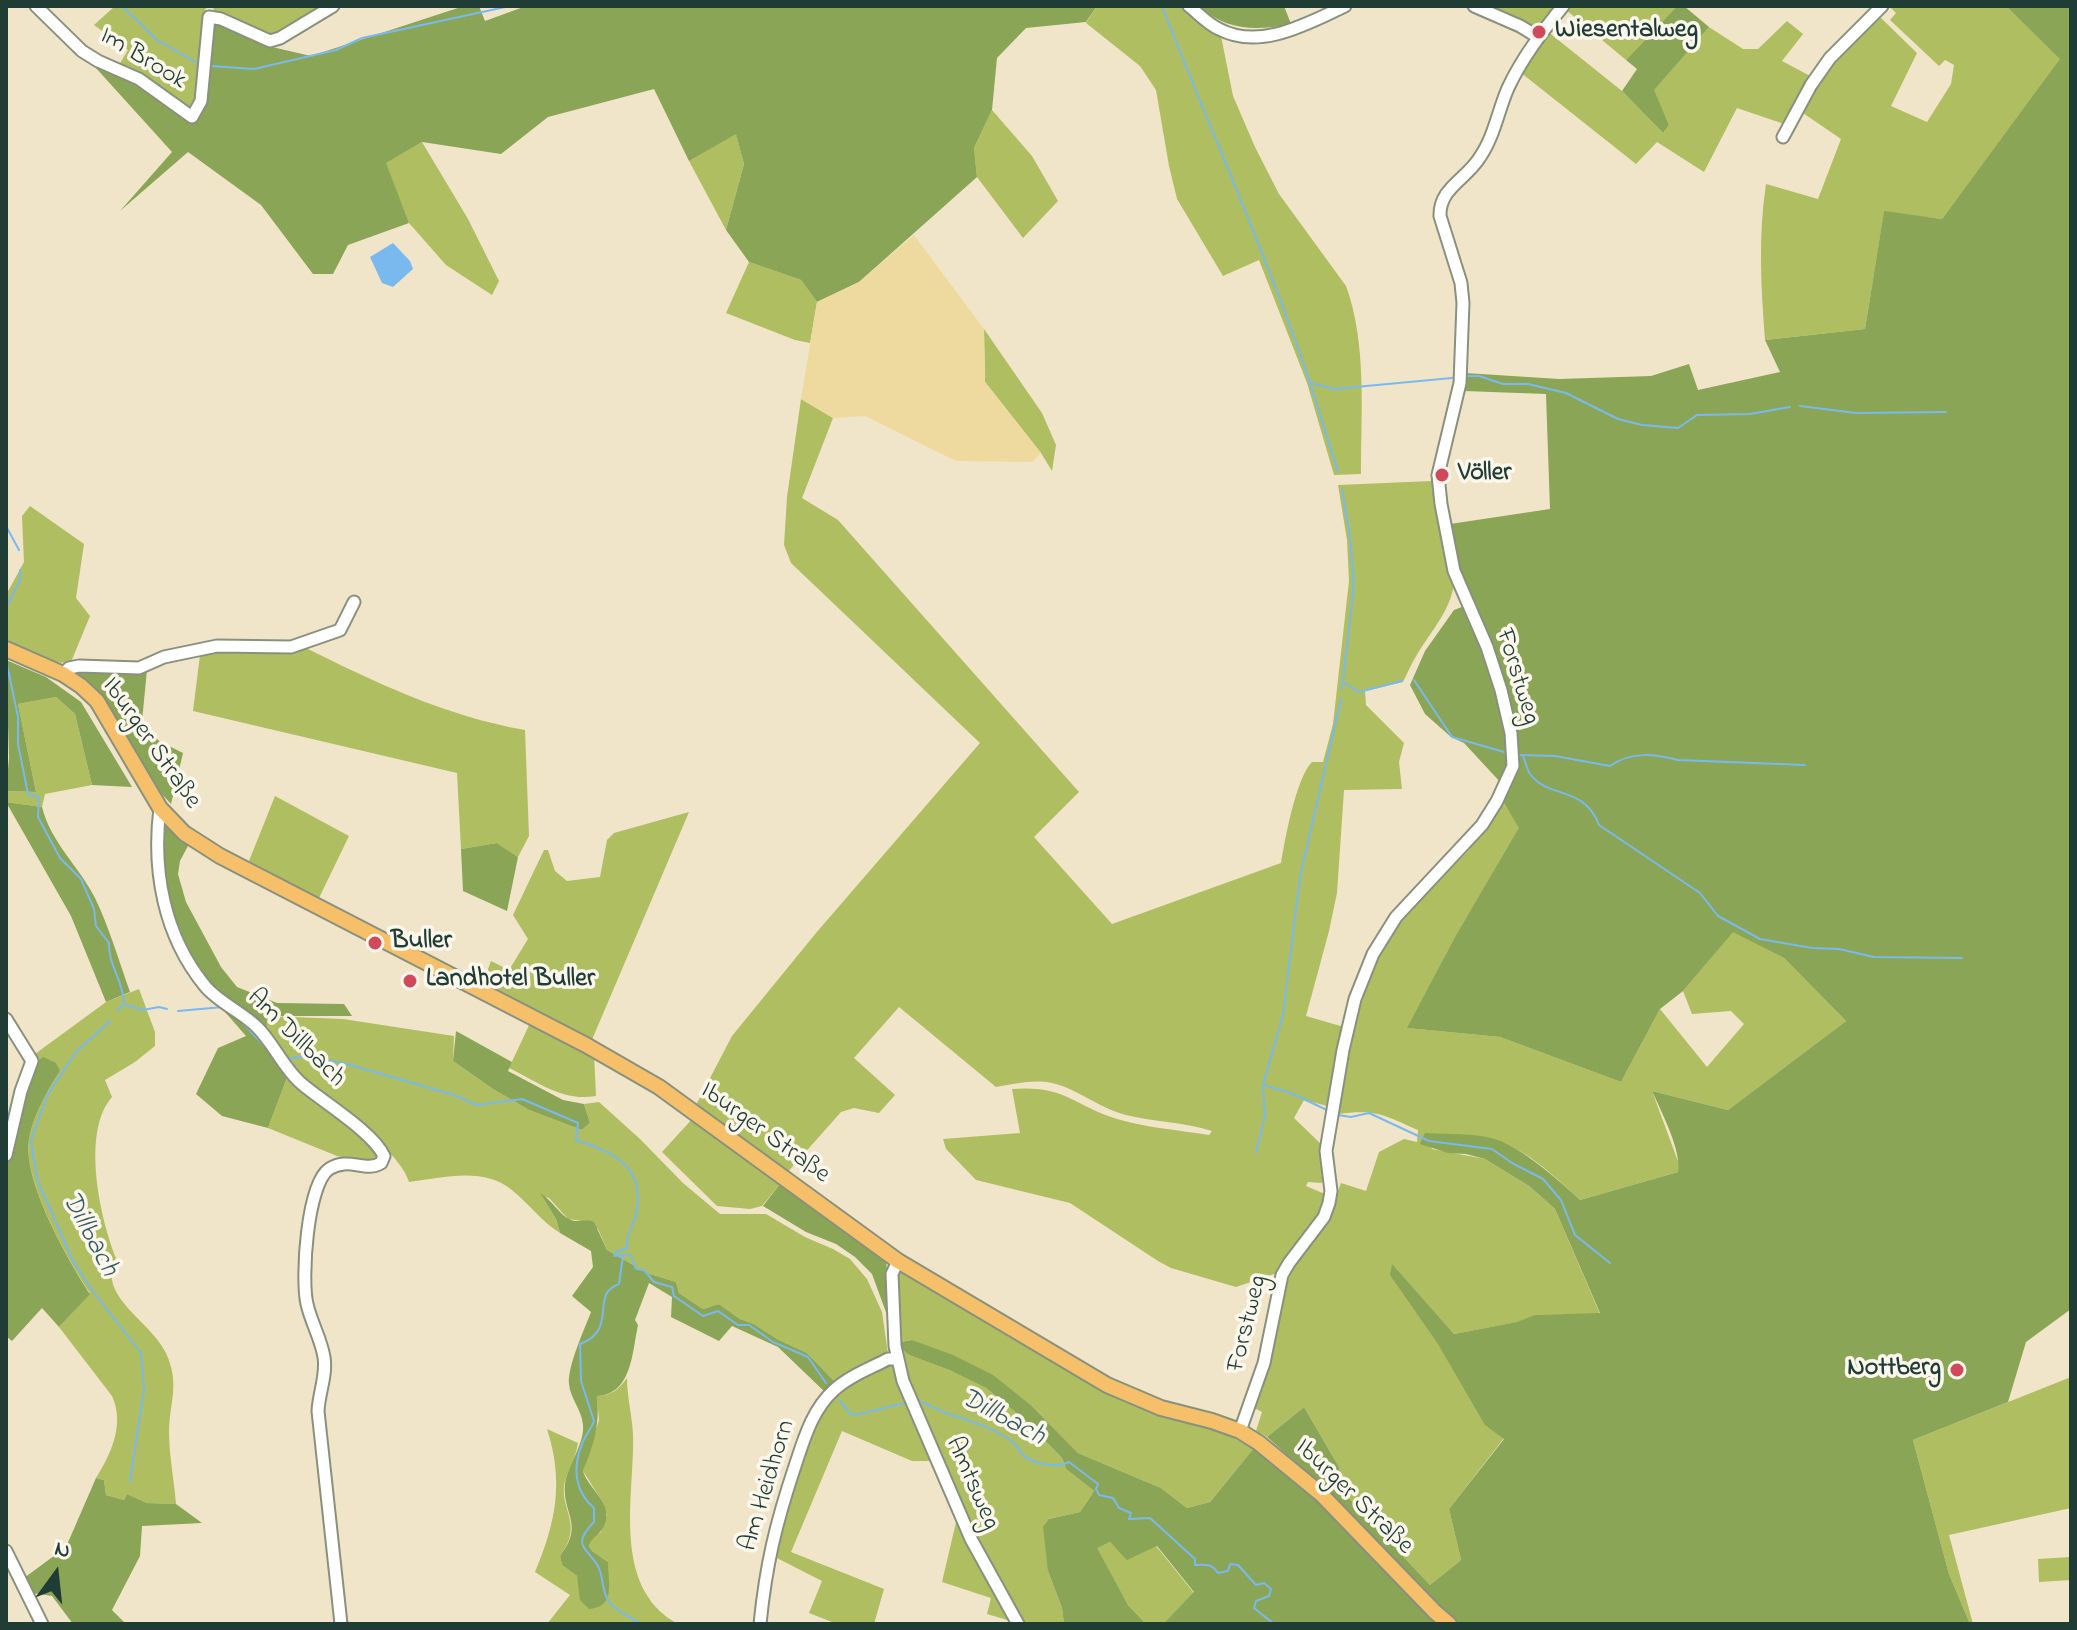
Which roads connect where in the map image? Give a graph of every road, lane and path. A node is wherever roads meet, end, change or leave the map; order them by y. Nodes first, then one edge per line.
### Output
1 (36, 6) edge
2 (333, 6) edge
3 (1189, 6) edge
4 (1345, 6) edge
5 (1474, 6) edge
6 (1563, 6) edge
7 (1882, 6) edge
8 (209, 11) edge
9 (1538, 37) junction
10 (1783, 137) dead end
11 (354, 602) dead end
12 (6, 649) edge
13 (63, 674) junction
14 (160, 808) junction
15 (6, 1019) edge
16 (6, 1155) edge
17 (898, 1261) junction
18 (896, 1359) junction
19 (1240, 1431) junction
20 (6, 1551) edge
21 (42, 1624) edge
22 (341, 1624) edge
23 (760, 1624) edge
24 (1018, 1624) edge
25 (1449, 1624) edge

1 - 8 street, Im Brook
2 - 8 street, Im Brook
3 - 4 street
5 - 9 street
6 - 9 street, Forstweg
7 - 10 street
9 - 19 street, Forstweg
11 - 13 street, Iburger Straße
12 - 13 main road, Iburger Straße
13 - 14 main road, Iburger Straße
14 - 17 main road, Iburger Straße
14 - 22 street, Am Dillbach
15 - 16 street
17 - 18 street, Amtsweg
17 - 19 main road, Iburger Straße
18 - 23 street, Am Heidhorn
18 - 24 street, Amtsweg
19 - 25 main road, Iburger Straße
20 - 21 street

